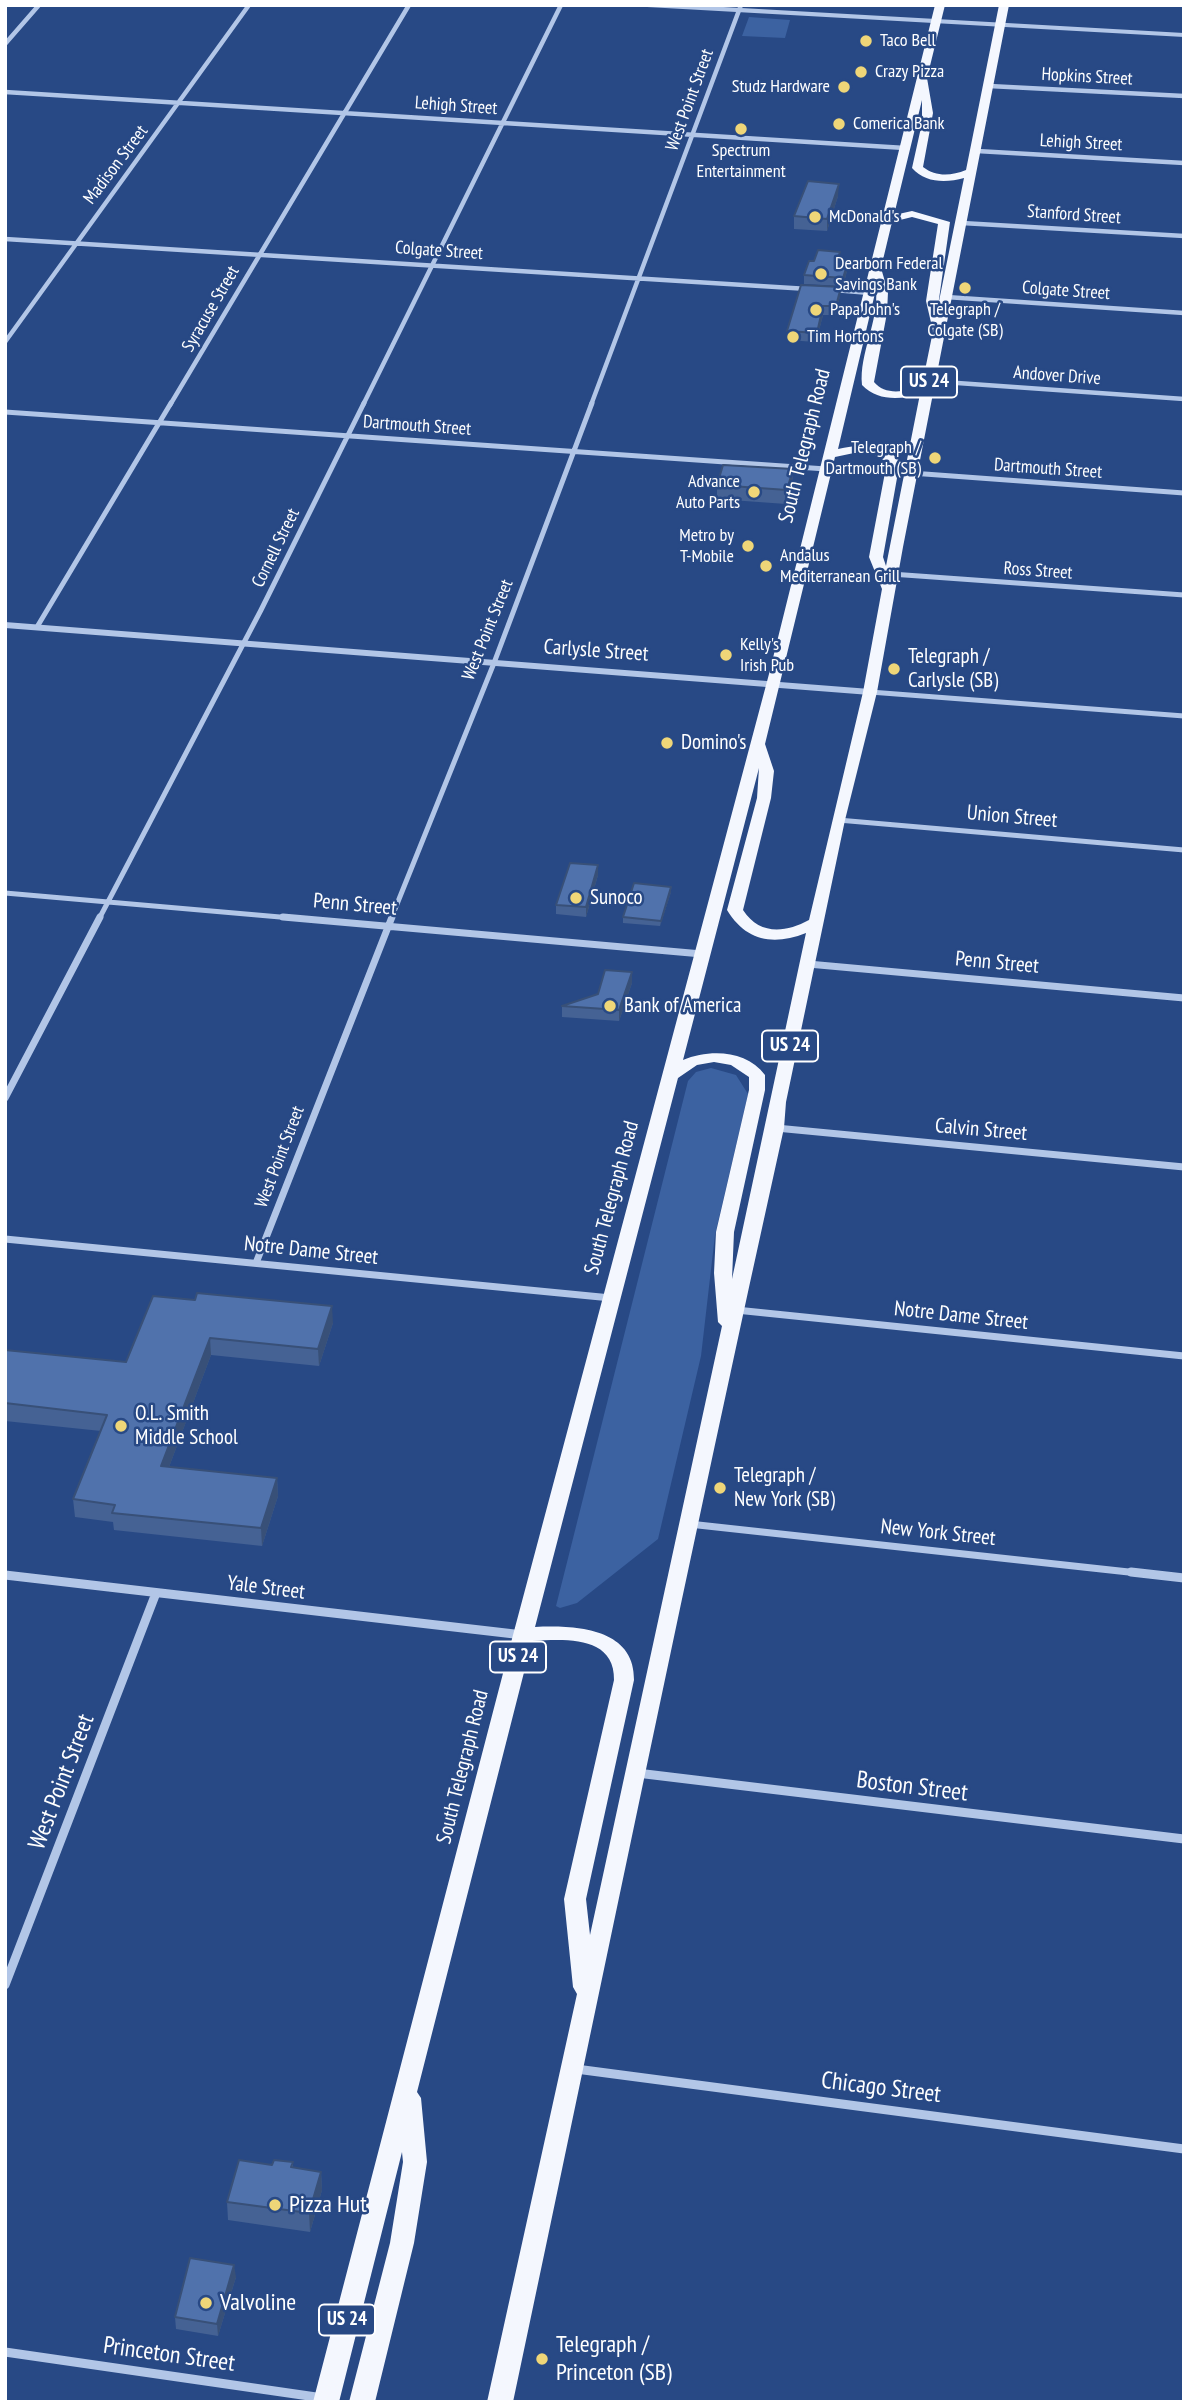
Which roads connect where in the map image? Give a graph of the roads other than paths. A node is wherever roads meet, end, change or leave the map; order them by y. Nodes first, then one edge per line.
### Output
1 (38, 5) edge
2 (249, 5) edge
3 (409, 5) edge
4 (561, 5) edge
5 (647, 5) edge
6 (940, 5) edge
7 (1003, 7) edge
8 (740, 8) edge
9 (936, 22) junction
10 (1000, 25) junction
11 (1184, 35) edge
12 (5, 44) edge
13 (922, 78) junction
14 (989, 86) junction
15 (5, 93) edge
16 (1184, 96) edge
17 (180, 103) junction
18 (346, 113) junction
19 (502, 122) junction
20 (695, 135) junction
21 (905, 148) junction
22 (977, 151) junction
23 (1184, 163) edge
24 (971, 172) junction
25 (887, 220) junction
26 (962, 223) junction
27 (1184, 236) edge
28 (5, 239) edge
29 (75, 243) junction
30 (258, 254) junction
31 (433, 265) junction
32 (876, 266) junction
33 (638, 278) junction
34 (810, 289) edge
35 (823, 290) edge
36 (870, 293) junction
37 (946, 297) junction
38 (1184, 313) edge
39 (939, 332) junction
40 (5, 342) edge
41 (928, 384) junction
42 (1184, 399) edge
43 (5, 412) edge
44 (161, 422) junction
45 (348, 435) junction
46 (573, 451) junction
47 (828, 462) junction
48 (911, 473) junction
49 (1184, 493) edge
50 (889, 581) junction
51 (1184, 595) edge
52 (5, 625) edge
53 (37, 627) junction
54 (243, 643) junction
55 (495, 663) junction
56 (773, 684) junction
57 (870, 692) junction
58 (1184, 716) edge
59 (757, 743) junction
60 (838, 820) junction
61 (1184, 849) edge
62 (5, 892) edge
63 (107, 902) junction
64 (817, 922) junction
65 (387, 925) junction
66 (703, 954) junction
67 (807, 964) junction
68 (1184, 998) edge
69 (671, 1075) junction
70 (5, 1098) edge
71 (775, 1128) junction
72 (1184, 1167) edge
73 (5, 1239) edge
74 (256, 1263) junction
75 (612, 1298) junction
76 (735, 1310) junction
77 (729, 1340) junction
78 (1184, 1356) edge
79 (689, 1524) junction
80 (5, 1575) edge
81 (1184, 1578) edge
82 (156, 1593) junction
83 (523, 1635) junction
84 (636, 1773) junction
85 (1184, 1839) edge
86 (5, 1985) edge
87 (586, 2005) junction
88 (572, 2069) junction
89 (408, 2084) junction
90 (1184, 2149) edge
91 (5, 2352) edge
92 (326, 2400) edge
93 (362, 2402) edge
94 (500, 2402) edge

1 - 12 street
2 - 17 street, Madison Street
3 - 18 street, Syracuse Street
4 - 19 street, Cornell Street
5 - 8 street
6 - 9 main road, South Telegraph Road / US 24
7 - 10 main road, US 24
8 - 9 street
8 - 20 street, West Point Street
9 - 10 street
9 - 13 main road, South Telegraph Road / US 24
10 - 11 street
10 - 14 main road, US 24
13 - 21 main road, South Telegraph Road / US 24
13 - 24 main road
14 - 16 street, Hopkins Street
14 - 22 main road, US 24
15 - 17 street, Lehigh Street
17 - 18 street, Lehigh Street
17 - 29 street, Madison Street
18 - 19 street, Lehigh Street
18 - 30 street, Syracuse Street
19 - 20 street, Lehigh Street
19 - 31 street, Cornell Street
20 - 21 street, Lehigh Street
20 - 33 street, West Point Street
21 - 25 main road, South Telegraph Road / US 24
22 - 23 street, Lehigh Street
22 - 24 main road, US 24
24 - 26 main road, US 24
25 - 32 main road, South Telegraph Road / US 24
25 - 39 main road
26 - 27 street, Stanford Street
26 - 37 main road, US 24
28 - 29 street, Colgate Street
29 - 30 street, Colgate Street
29 - 40 street, Madison Street
30 - 31 street, Colgate Street
30 - 44 street, Syracuse Street
31 - 33 street, Colgate Street
31 - 45 street, Cornell Street
32 - 36 main road, South Telegraph Road / US 24
32 - 41 main road
33 - 34 street, Colgate Street
33 - 46 street, West Point Street
35 - 36 street
36 - 47 main road, South Telegraph Road / US 24
37 - 38 street, Colgate Street
37 - 39 main road, US 24
39 - 41 main road, US 24
41 - 42 street, Andover Drive
41 - 48 main road, US 24
43 - 44 street, Dartmouth Street
44 - 45 street, Dartmouth Street
44 - 53 street, Syracuse Street
45 - 46 street, Dartmouth Street
45 - 54 street, Cornell Street
46 - 47 street, Dartmouth Street
46 - 55 street, West Point Street
47 - 50 main road
47 - 56 main road, South Telegraph Road / US 24
48 - 49 street, Dartmouth Street
48 - 50 main road, US 24
50 - 51 street, Ross Street
50 - 57 main road, US 24
52 - 53 street, Carlysle Street
53 - 54 street, Carlysle Street
54 - 55 street, Carlysle Street
54 - 63 street, Cornell Street
55 - 56 street, Carlysle Street
55 - 65 street, West Point Street
56 - 57 street, Carlysle Street
56 - 59 main road, South Telegraph Road / US 24
57 - 58 street, Carlysle Street
57 - 60 main road, US 24
59 - 64 main road
59 - 66 main road, South Telegraph Road / US 24
60 - 61 street, Union Street
60 - 64 main road, US 24
62 - 63 street, Penn Street
63 - 65 street, Penn Street
63 - 70 street, Cornell Street
64 - 67 main road, US 24
65 - 66 street, Penn Street
65 - 74 street, West Point Street
66 - 69 main road, South Telegraph Road / US 24
67 - 68 street, Penn Street
67 - 71 main road, US 24
69 - 75 main road, South Telegraph Road / US 24
69 - 77 main road
71 - 72 street, Calvin Street
71 - 76 main road, US 24
73 - 74 street, Notre Dame Street
74 - 75 street, Notre Dame Street
75 - 83 main road, South Telegraph Road / US 24
76 - 77 main road, US 24
76 - 78 street, Notre Dame Street
77 - 79 main road, US 24
79 - 81 street, New York Street
79 - 84 main road, US 24
80 - 82 street, Yale Street
82 - 83 street, Yale Street
82 - 86 street, West Point Street
83 - 87 main road
83 - 89 main road, South Telegraph Road / US 24
84 - 85 street, Boston Street
84 - 87 main road, US 24
87 - 88 main road, US 24
88 - 90 street, Chicago Street
88 - 94 main road, US 24
89 - 92 main road, South Telegraph Road / US 24
89 - 93 main road
91 - 92 street, Princeton Street

